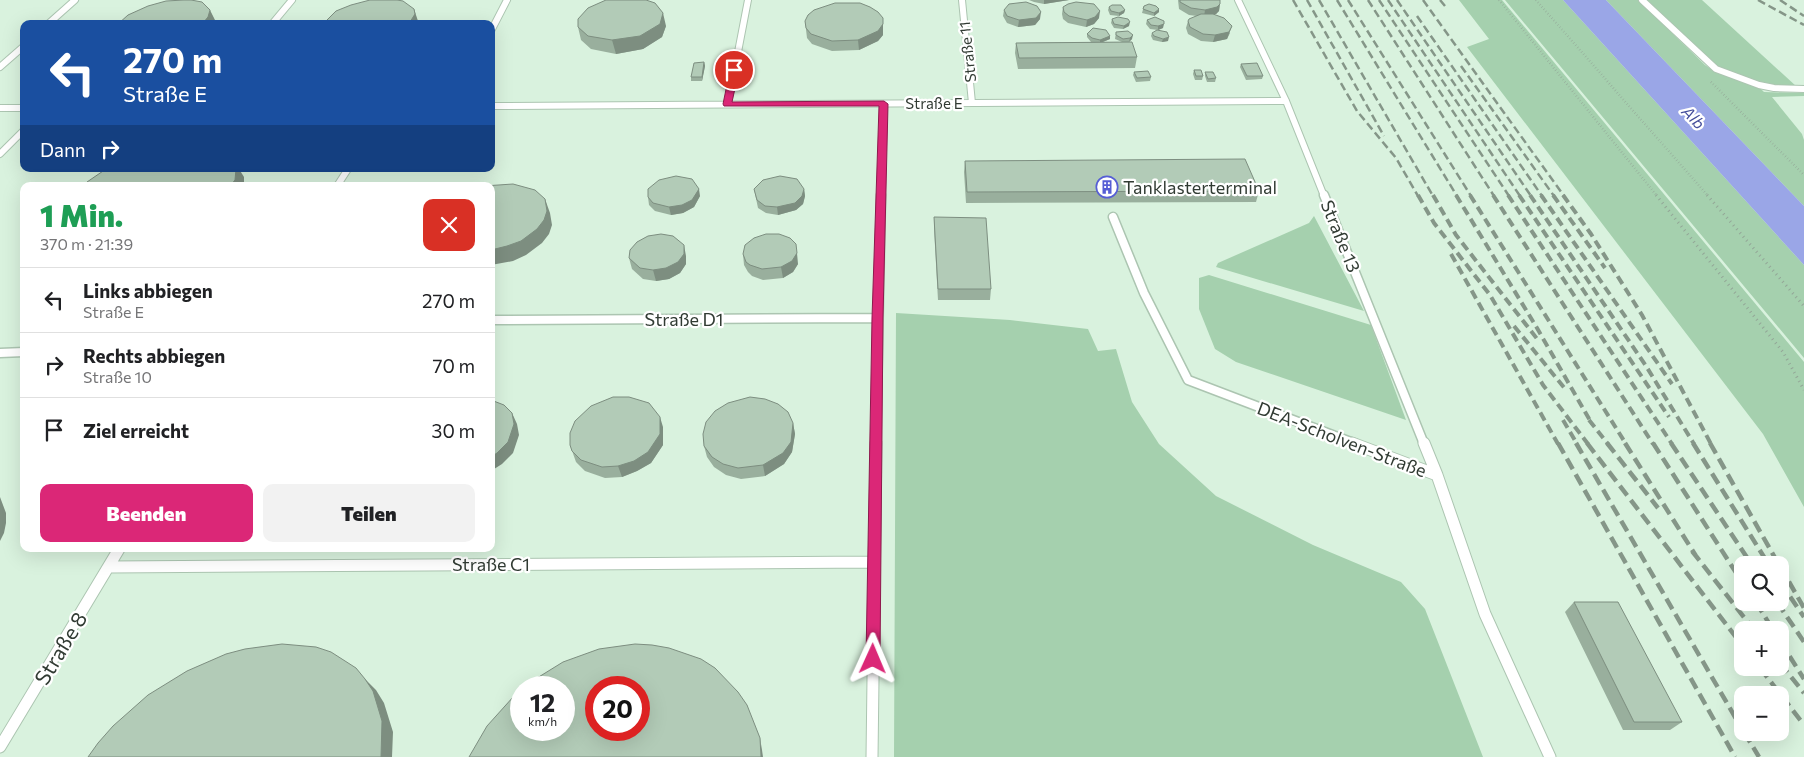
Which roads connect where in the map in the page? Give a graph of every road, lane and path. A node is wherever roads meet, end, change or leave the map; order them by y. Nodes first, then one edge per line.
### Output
1 (75, 0) edge
2 (292, 0) edge
3 (508, 0) edge
4 (748, 0) edge
5 (962, 0) edge
6 (1238, 0) edge
7 (1499, 0) edge
8 (1536, 0) edge
9 (1642, 0) edge
10 (52, 20) edge
11 (275, 20) edge
12 (495, 24) edge
13 (20, 50) edge
14 (0, 67) edge
15 (1715, 86) dead end
16 (1804, 89) edge
17 (1286, 101) junction
18 (972, 103) junction
19 (728, 104) junction
20 (884, 104) junction
21 (495, 106) edge
22 (0, 108) edge
23 (20, 108) edge
24 (20, 134) edge
25 (0, 154) edge
26 (1804, 175) edge
27 (1112, 217) dead end
28 (1804, 306) edge
29 (877, 318) junction
30 (495, 320) edge
31 (0, 352) edge
32 (20, 352) edge
33 (1804, 390) edge
34 (1437, 475) junction
35 (117, 552) edge
36 (874, 562) junction
37 (108, 567) junction
38 (0, 747) edge
39 (872, 757) edge
40 (1550, 757) edge

1 - 10 lane
2 - 11 lane
3 - 12 lane
4 - 19 lane
5 - 18 lane, Straße 11
6 - 17 lane, Straße 13
7 - 33 path
8 - 28 path
9 - 16 lane
13 - 14 lane
15 - 26 path
17 - 18 lane, Straße E
17 - 34 lane, Straße 13
18 - 20 lane, Straße E
19 - 20 lane, Straße E
19 - 21 lane, Straße E
20 - 29 lane
22 - 23 lane
24 - 25 lane
27 - 34 lane, DEA-Scholven-Straße
29 - 30 lane, Straße D1
29 - 36 lane
31 - 32 lane
34 - 40 lane, DEA-Scholven-Straße
35 - 37 lane, Straße 8
36 - 37 lane, Straße C1
36 - 39 lane
37 - 38 lane, Straße 8

